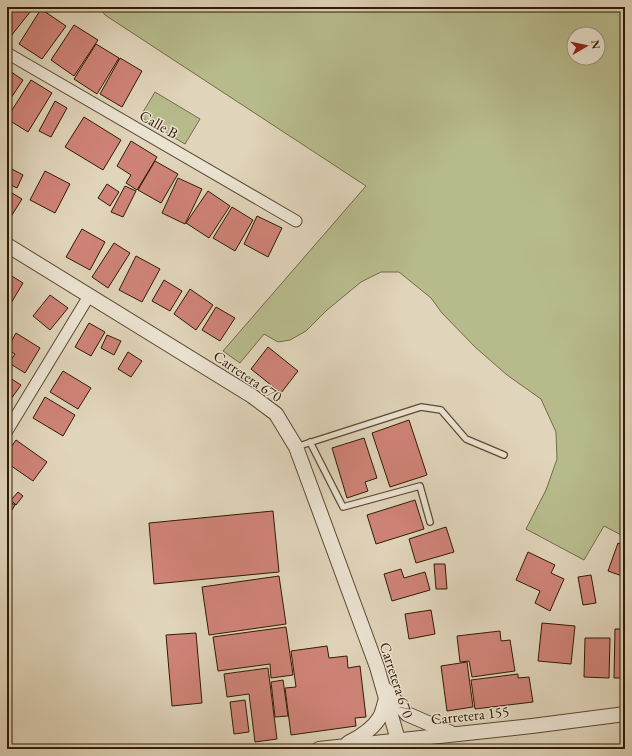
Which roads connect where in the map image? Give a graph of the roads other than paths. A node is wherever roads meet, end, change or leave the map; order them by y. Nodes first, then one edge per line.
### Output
1 (7, 53) edge
2 (296, 221) dead end
3 (7, 245) edge
4 (89, 296) junction
5 (7, 431) edge
6 (310, 442) junction
7 (296, 447) junction
8 (504, 455) dead end
9 (430, 522) dead end
10 (384, 692) junction
11 (625, 714) edge
12 (453, 734) junction
13 (398, 740) junction
14 (340, 746) junction
15 (319, 749) edge

1 - 2 street, Calle B
3 - 4 street, Carretera 670
4 - 5 street
4 - 7 street, Carretera 670
6 - 7 lane
6 - 8 lane
6 - 9 lane
7 - 10 street, Carretera 670
10 - 12 street
10 - 13 street, Carretera 670
10 - 14 street
11 - 12 street, Carretera 155
12 - 13 street, Carretera 155
13 - 14 street, Carretera 155
14 - 15 street, Carretera 155

